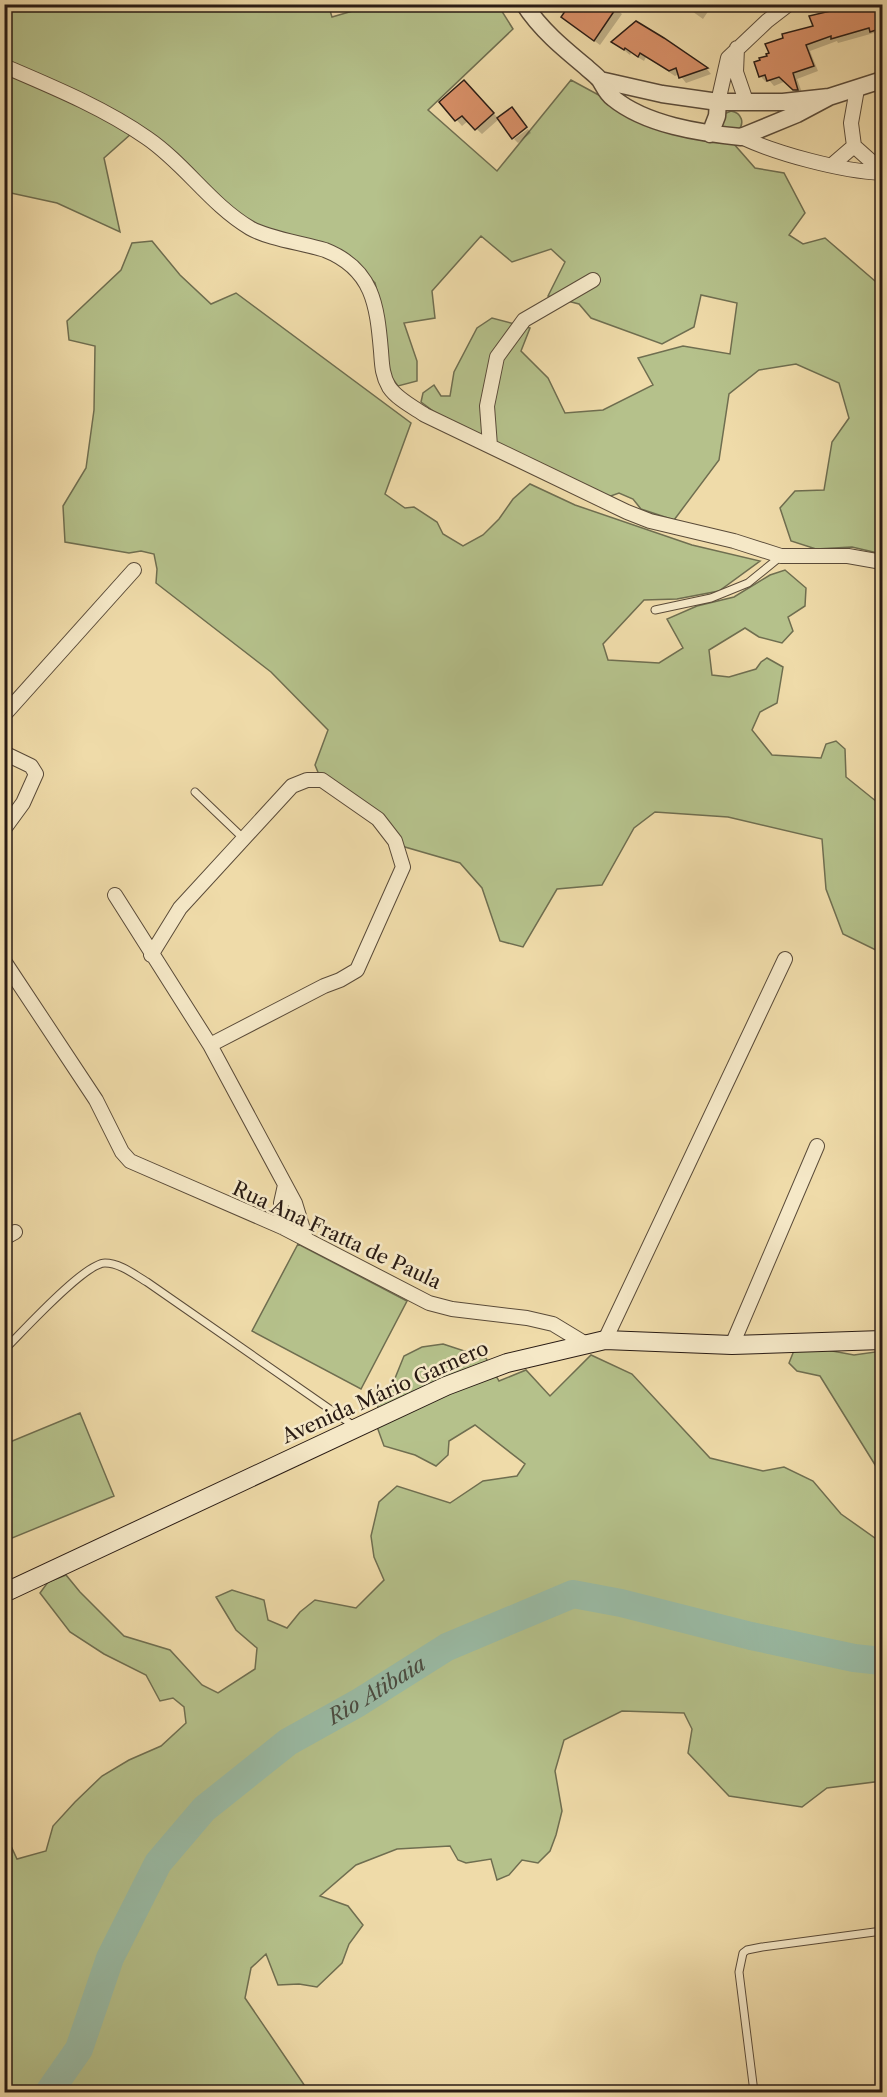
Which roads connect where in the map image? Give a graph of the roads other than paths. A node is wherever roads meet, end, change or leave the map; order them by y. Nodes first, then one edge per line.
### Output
1 (524, 4) edge
2 (789, 4) edge
3 (737, 48) junction
4 (4, 66) edge
5 (600, 80) junction
6 (882, 80) edge
7 (856, 89) junction
8 (829, 97) junction
9 (746, 101) junction
10 (718, 102) junction
11 (710, 134) junction
12 (741, 137) junction
13 (854, 146) junction
14 (832, 165) junction
15 (882, 172) edge
16 (593, 280) dead end
17 (490, 446) junction
18 (781, 556) junction
19 (882, 562) edge
20 (134, 570) dead end
21 (656, 610) dead end
22 (4, 715) edge
23 (4, 753) edge
24 (195, 792) dead end
25 (4, 829) edge
26 (243, 838) junction
27 (115, 895) dead end
28 (152, 955) junction
29 (785, 959) dead end
30 (4, 961) edge
31 (210, 1046) junction
32 (817, 1146) dead end
33 (285, 1185) junction
34 (282, 1227) junction
35 (306, 1239) junction
36 (605, 1340) junction
37 (882, 1340) edge
38 (586, 1344) junction
39 (732, 1345) junction
40 (7, 1347) dead end
41 (357, 1428) junction
42 (4, 1593) edge
43 (882, 1930) edge
44 (754, 2092) edge

1 - 5 street
2 - 3 street
3 - 9 street
3 - 10 street
4 - 17 street
5 - 10 street
5 - 11 street
6 - 7 street
7 - 8 street
7 - 13 street
8 - 9 street
8 - 12 street
9 - 10 street
9 - 12 street
10 - 11 street
11 - 12 street
12 - 14 street
13 - 14 street
13 - 15 street
14 - 15 street
16 - 17 street
17 - 18 street
18 - 19 street
18 - 21 lane
20 - 22 street
23 - 25 street
24 - 26 lane
26 - 28 street
26 - 31 street
27 - 28 street
28 - 31 street
29 - 36 street
30 - 34 street, Rua Ana Fratta de Paula
31 - 33 street
32 - 39 street
33 - 34 street
33 - 35 street
34 - 35 street, Rua Ana Fratta de Paula
35 - 38 street, Rua Ana Fratta de Paula
36 - 38 main road, Avenida Mário Garnero
36 - 39 main road, Avenida Mário Garnero
37 - 39 main road, Avenida Mário Garnero
38 - 41 main road, Avenida Mário Garnero
40 - 41 lane
41 - 42 main road, Avenida Mário Garnero
43 - 44 lane

